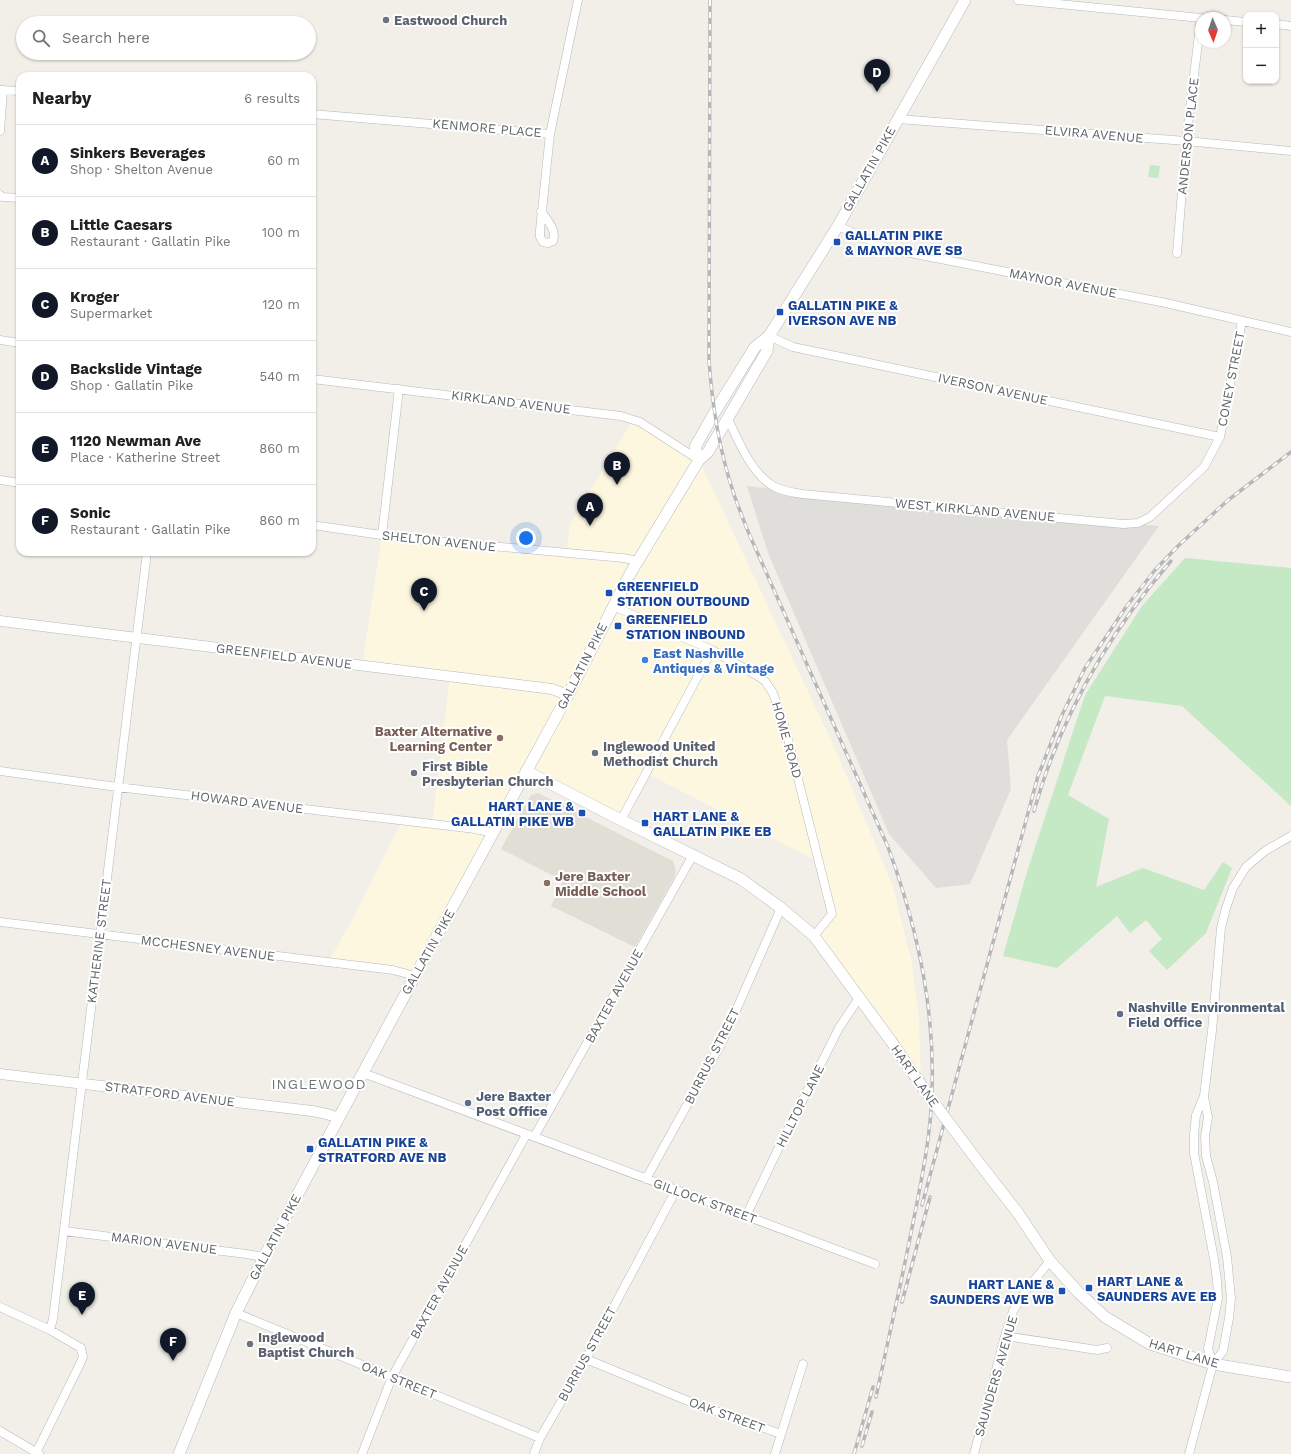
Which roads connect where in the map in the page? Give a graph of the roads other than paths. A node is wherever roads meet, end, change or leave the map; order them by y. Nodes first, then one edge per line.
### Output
1 (578, 0) edge
2 (965, 0) edge
3 (1018, 0) edge
4 (1195, 17) edge
5 (1231, 21) edge
6 (1243, 22) edge
7 (1279, 24) edge
8 (1291, 26) edge
9 (1197, 48) edge
10 (2, 90) edge
11 (16, 91) edge
12 (316, 114) edge
13 (898, 119) junction
14 (0, 131) edge
15 (550, 134) junction
16 (1186, 141) junction
17 (1291, 151) edge
18 (0, 194) edge
19 (16, 198) edge
20 (541, 211) dead end
21 (838, 226) junction
22 (1176, 253) dead end
23 (1242, 321) junction
24 (1291, 332) edge
25 (768, 336) junction
26 (0, 340) edge
27 (16, 342) edge
28 (316, 379) edge
29 (399, 389) junction
30 (728, 419) junction
31 (1220, 436) junction
32 (699, 460) junction
33 (0, 480) edge
34 (16, 482) edge
35 (316, 526) edge
36 (382, 535) junction
37 (146, 556) edge
38 (638, 561) junction
39 (613, 606) junction
40 (0, 621) edge
41 (136, 638) junction
42 (712, 650) junction
43 (568, 695) junction
44 (0, 771) edge
45 (526, 771) junction
46 (117, 787) junction
47 (621, 820) junction
48 (494, 833) junction
49 (1291, 836) edge
50 (693, 856) junction
51 (781, 908) junction
52 (0, 922) edge
53 (100, 935) junction
54 (814, 936) junction
55 (415, 976) junction
56 (859, 998) junction
57 (0, 1074) edge
58 (363, 1074) junction
59 (82, 1083) junction
60 (1204, 1096) junction
61 (339, 1118) junction
62 (526, 1135) junction
63 (534, 1137) junction
64 (646, 1179) junction
65 (676, 1190) junction
66 (746, 1216) junction
67 (64, 1231) junction
68 (264, 1257) junction
69 (1050, 1260) junction
70 (875, 1264) dead end
71 (0, 1307) edge
72 (236, 1313) junction
73 (50, 1330) junction
74 (1005, 1336) junction
75 (1107, 1348) dead end
76 (586, 1358) junction
77 (803, 1364) dead end
78 (1213, 1364) junction
79 (392, 1377) junction
80 (1291, 1377) edge
81 (0, 1431) edge
82 (781, 1434) junction
83 (540, 1438) junction
84 (37, 1453) edge
85 (179, 1454) edge
86 (362, 1454) edge
87 (534, 1454) edge
88 (775, 1454) edge
89 (974, 1454) edge
90 (1189, 1454) edge

1 - 15 street, KENMORE PLACE
2 - 13 main road, GALLATIN PIKE
3 - 4 street
5 - 6 street
7 - 8 street
9 - 16 street, ANDERSON PLACE
10 - 11 street
10 - 14 street
12 - 15 street, KENMORE PLACE
13 - 16 street, ELVIRA AVENUE
13 - 21 main road, GALLATIN PIKE
15 - 20 street
16 - 17 street, ELVIRA AVENUE
16 - 22 street, ANDERSON PLACE
18 - 19 street
21 - 23 street, MAYNOR AVENUE
21 - 25 main road, GALLATIN PIKE
23 - 24 street, MAYNOR AVENUE
23 - 31 street, CONEY STREET
25 - 30 main road, GALLATIN PIKE
25 - 31 street, IVERSON AVENUE
25 - 32 main road, GALLATIN PIKE
26 - 27 street
28 - 29 street, KIRKLAND AVENUE
29 - 32 street, KIRKLAND AVENUE
29 - 36 street
30 - 31 street, WEST KIRKLAND AVENUE
30 - 32 main road, GALLATIN PIKE
32 - 38 main road, GALLATIN PIKE
33 - 34 street
35 - 36 street, SHELTON AVENUE
36 - 38 street, SHELTON AVENUE
37 - 41 street, KATHERINE STREET
38 - 39 main road, GALLATIN PIKE
39 - 42 street, HOME ROAD
39 - 43 main road, GALLATIN PIKE
40 - 41 street, GREENFIELD AVENUE
41 - 43 street, GREENFIELD AVENUE
41 - 46 street, KATHERINE STREET
42 - 47 street
42 - 54 street, HOME ROAD
43 - 45 main road, GALLATIN PIKE
44 - 46 street, HOWARD AVENUE
45 - 47 main road, HART LANE
45 - 48 main road, GALLATIN PIKE
46 - 48 street, HOWARD AVENUE
46 - 53 street, KATHERINE STREET
47 - 50 main road, HART LANE
48 - 55 main road, GALLATIN PIKE
49 - 60 street
50 - 51 main road, HART LANE
50 - 63 street, BAXTER AVENUE
51 - 54 main road, HART LANE
51 - 64 street, BURRUS STREET
52 - 53 street, MCCHESNEY AVENUE
53 - 55 street, MCCHESNEY AVENUE
53 - 59 street, KATHERINE STREET
54 - 56 main road, HART LANE
55 - 58 main road, GALLATIN PIKE
56 - 66 street, HILLTOP LANE
56 - 69 main road, HART LANE, bridge
57 - 59 street, STRATFORD AVENUE
58 - 61 main road, GALLATIN PIKE
58 - 62 street
59 - 61 street, STRATFORD AVENUE
59 - 67 street, KATHERINE STREET
60 - 78 street
60 - 78 street
61 - 68 main road, GALLATIN PIKE
62 - 63 street, GILLOCK STREET
62 - 79 street, BAXTER AVENUE
63 - 64 street, GILLOCK STREET
64 - 65 street, GILLOCK STREET
65 - 66 street, GILLOCK STREET
65 - 76 street, BURRUS STREET
66 - 70 street, GILLOCK STREET
67 - 68 street, MARION AVENUE
67 - 73 street, KATHERINE STREET
68 - 72 main road, GALLATIN PIKE
69 - 74 street, SAUNDERS AVENUE
69 - 78 main road, HART LANE
71 - 73 street
72 - 79 street, OAK STREET
72 - 85 main road, GALLATIN PIKE
73 - 84 street
74 - 75 street
74 - 89 street, SAUNDERS AVENUE
76 - 82 street, OAK STREET
76 - 83 street, BURRUS STREET
77 - 82 street
78 - 80 main road, HART LANE
78 - 90 street
79 - 83 street, OAK STREET
79 - 86 street, BAXTER AVENUE
81 - 84 street
82 - 88 street
83 - 87 street, BURRUS STREET

